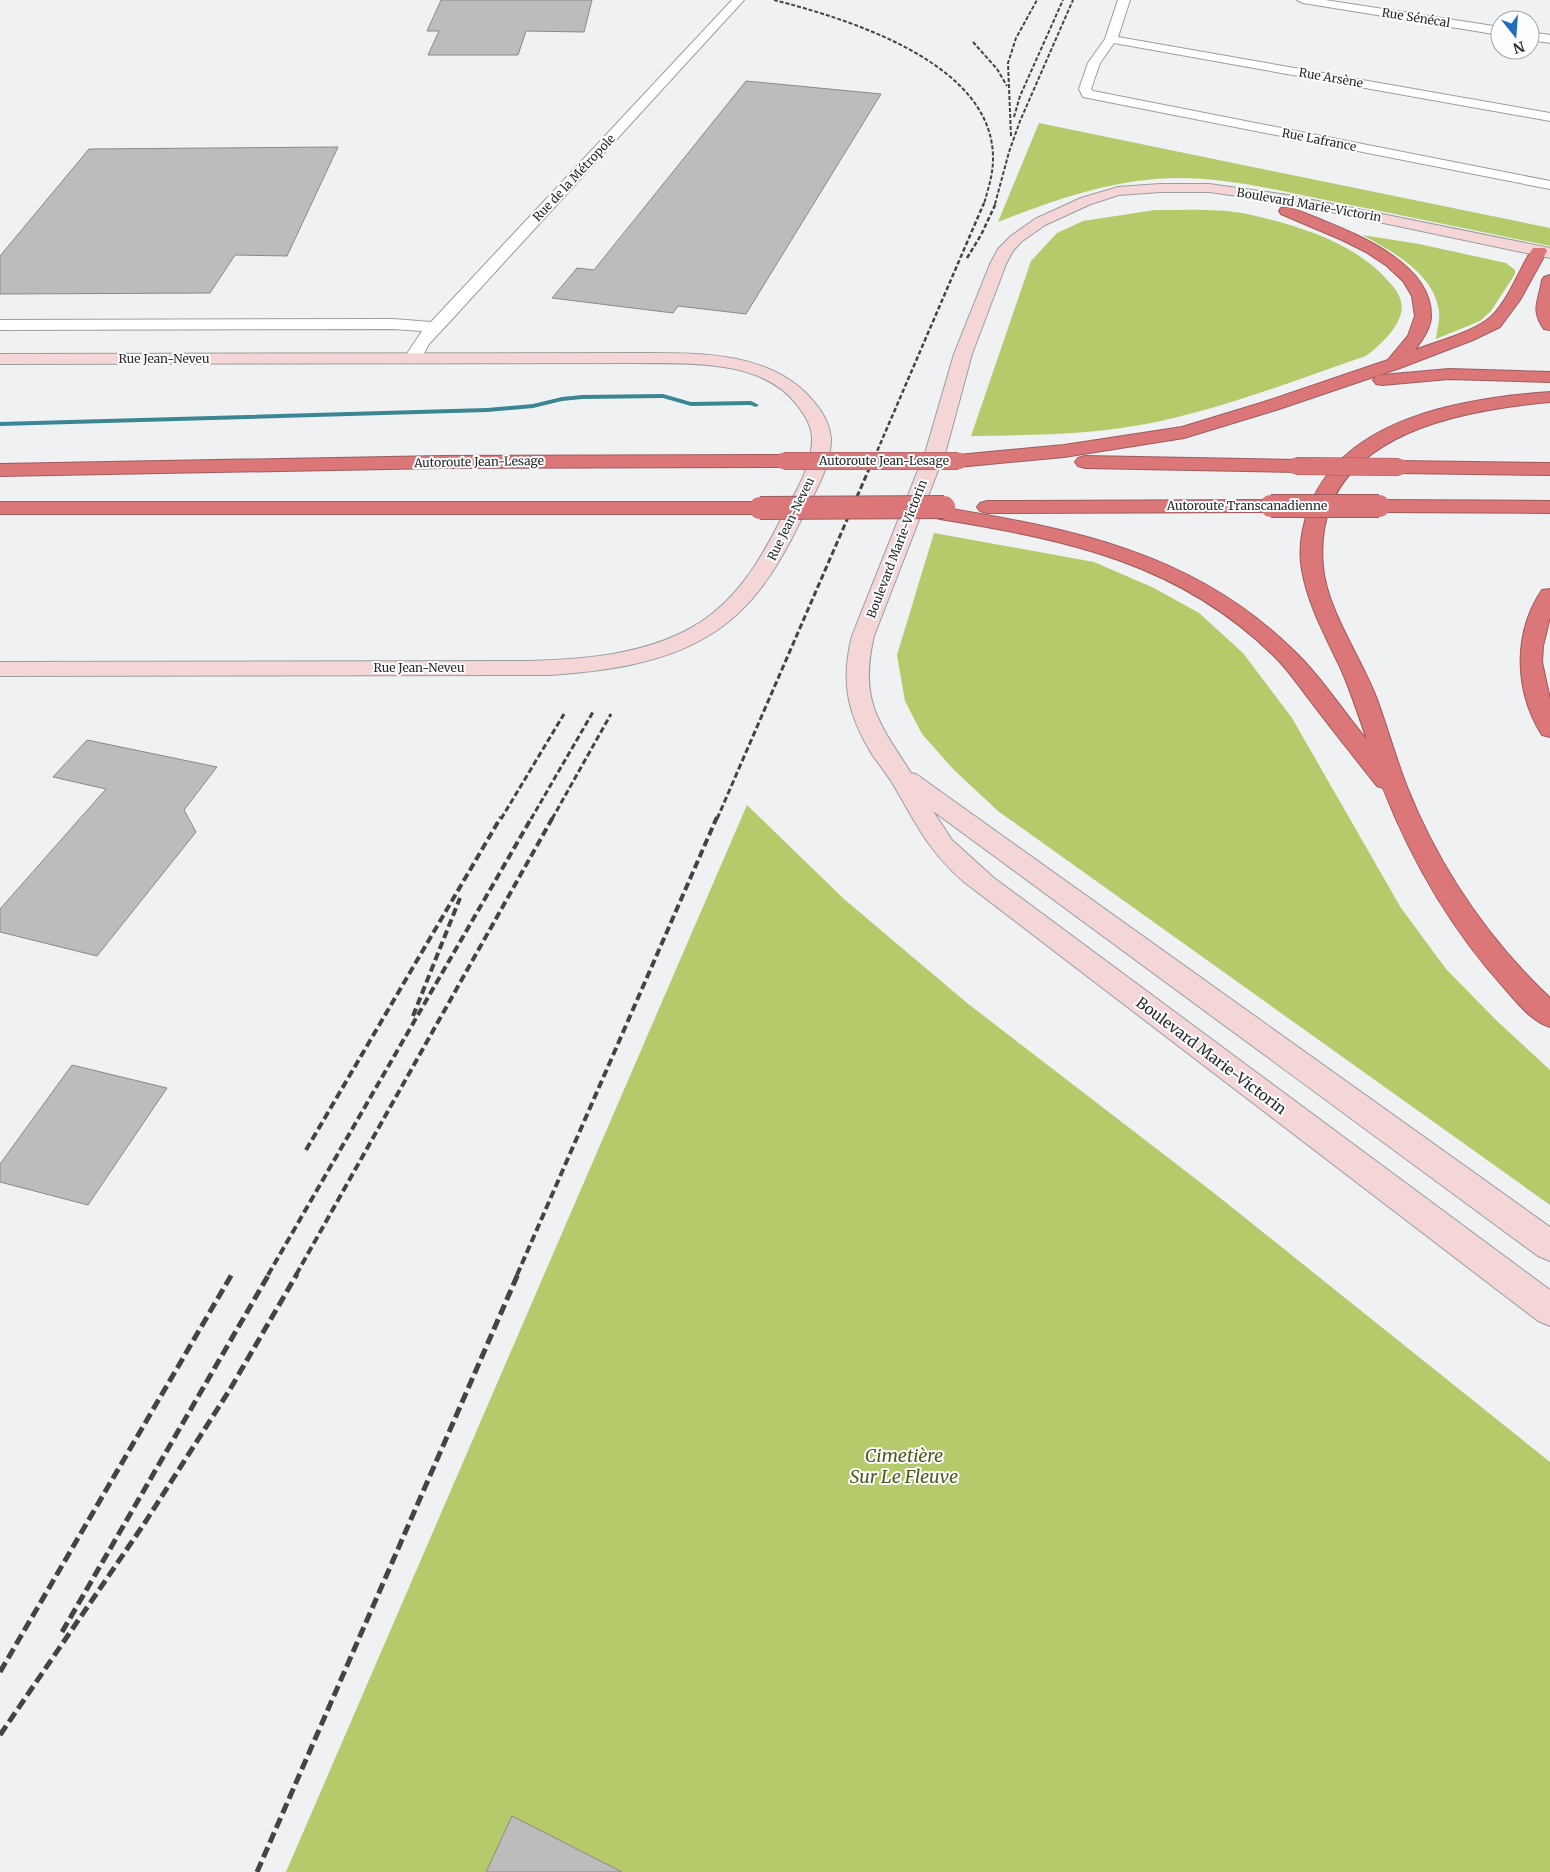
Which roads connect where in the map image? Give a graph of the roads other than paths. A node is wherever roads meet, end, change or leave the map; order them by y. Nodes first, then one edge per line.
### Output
1 (738, 0) edge
2 (1124, 0) edge
3 (1302, 0) edge
4 (1490, 29) edge
5 (1111, 39) junction
6 (1550, 117) edge
7 (1550, 185) edge
8 (1068, 209) junction
9 (1286, 211) junction
10 (1540, 256) edge
11 (1550, 267) edge
12 (1550, 288) edge
13 (0, 325) edge
14 (1550, 325) edge
15 (436, 327) junction
16 (413, 358) junction
17 (0, 359) edge
18 (1394, 364) junction
19 (1550, 377) edge
20 (1550, 397) edge
21 (1292, 398) junction
22 (958, 461) junction
23 (1550, 469) edge
24 (0, 470) edge
25 (1550, 507) edge
26 (0, 508) edge
27 (942, 510) junction
28 (1550, 595) edge
29 (0, 669) edge
30 (1550, 729) edge
31 (900, 775) junction
32 (1399, 796) junction
33 (1550, 1016) edge
34 (1550, 1246) edge
35 (1550, 1310) edge

1 - 15 street, Rue de la Métropole
2 - 5 street
3 - 4 street, Rue Sénécal
5 - 6 street, Rue Arsène
5 - 7 street, Rue Lafrance
8 - 9 street, Boulevard Marie-Victorin
8 - 10 street, Boulevard Marie-Victorin
8 - 31 street, Boulevard Marie-Victorin
9 - 10 street, Boulevard Marie-Victorin
9 - 18 highway
10 - 11 street, Boulevard Marie-Victorin
10 - 18 highway
12 - 14 highway
13 - 15 street
15 - 16 street, Rue de la Métropole
16 - 17 street, Rue Jean-Neveu
16 - 29 street, Rue Jean-Neveu
18 - 21 highway
19 - 21 highway
20 - 32 highway
21 - 22 highway
22 - 23 highway, bridge
22 - 24 highway, Autoroute Jean-Lesage, bridge
25 - 27 highway, Autoroute Transcanadienne, bridge
26 - 27 highway, bridge
27 - 32 highway
28 - 30 highway
31 - 34 street, Boulevard Marie-Victorin
31 - 35 street, Boulevard Marie-Victorin
32 - 33 highway

